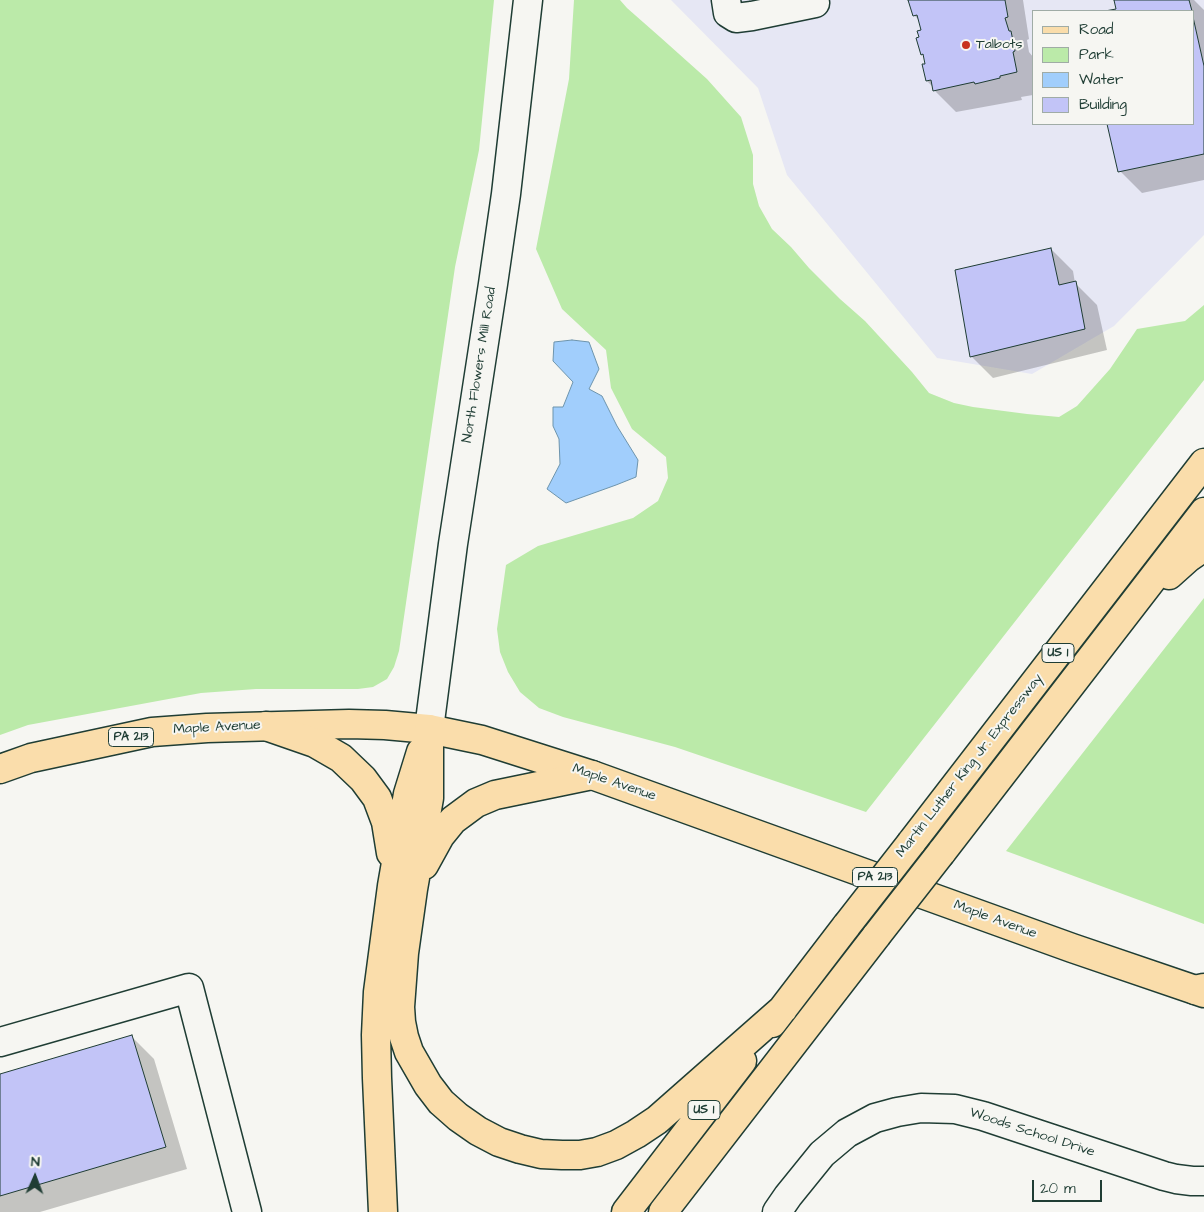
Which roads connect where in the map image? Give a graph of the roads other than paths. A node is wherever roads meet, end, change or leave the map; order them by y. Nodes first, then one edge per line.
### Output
1 (528, 0) edge
2 (726, 0) edge
3 (815, 3) dead end
4 (1204, 463) edge
5 (1204, 512) edge
6 (1204, 547) edge
7 (1128, 611) junction
8 (266, 726) junction
9 (429, 729) junction
10 (0, 769) edge
11 (592, 775) junction
12 (402, 887) junction
13 (1201, 990) edge
14 (782, 1009) junction
15 (0, 1042) edge
16 (1204, 1181) edge
17 (247, 1212) edge
18 (384, 1212) edge
19 (626, 1212) edge
20 (663, 1212) edge
21 (777, 1212) edge

1 - 9 street, North Flowers Mill Road
2 - 3 street
4 - 14 main road, Martin Luther King Jr. Expressway / US 1, bridge
5 - 7 main road, US 1
6 - 7 main road
7 - 20 main road, US 1, bridge
8 - 9 main road, Maple Avenue / PA 213
8 - 10 main road, Maple Avenue / PA 213
8 - 12 main road
9 - 11 main road, Maple Avenue / PA 213
9 - 12 main road
11 - 12 main road
11 - 13 main road, Maple Avenue / PA 213
12 - 14 main road
12 - 18 main road
14 - 19 main road, Martin Luther King Jr. Expressway / US 1
15 - 17 street
16 - 21 street, Woods School Drive

